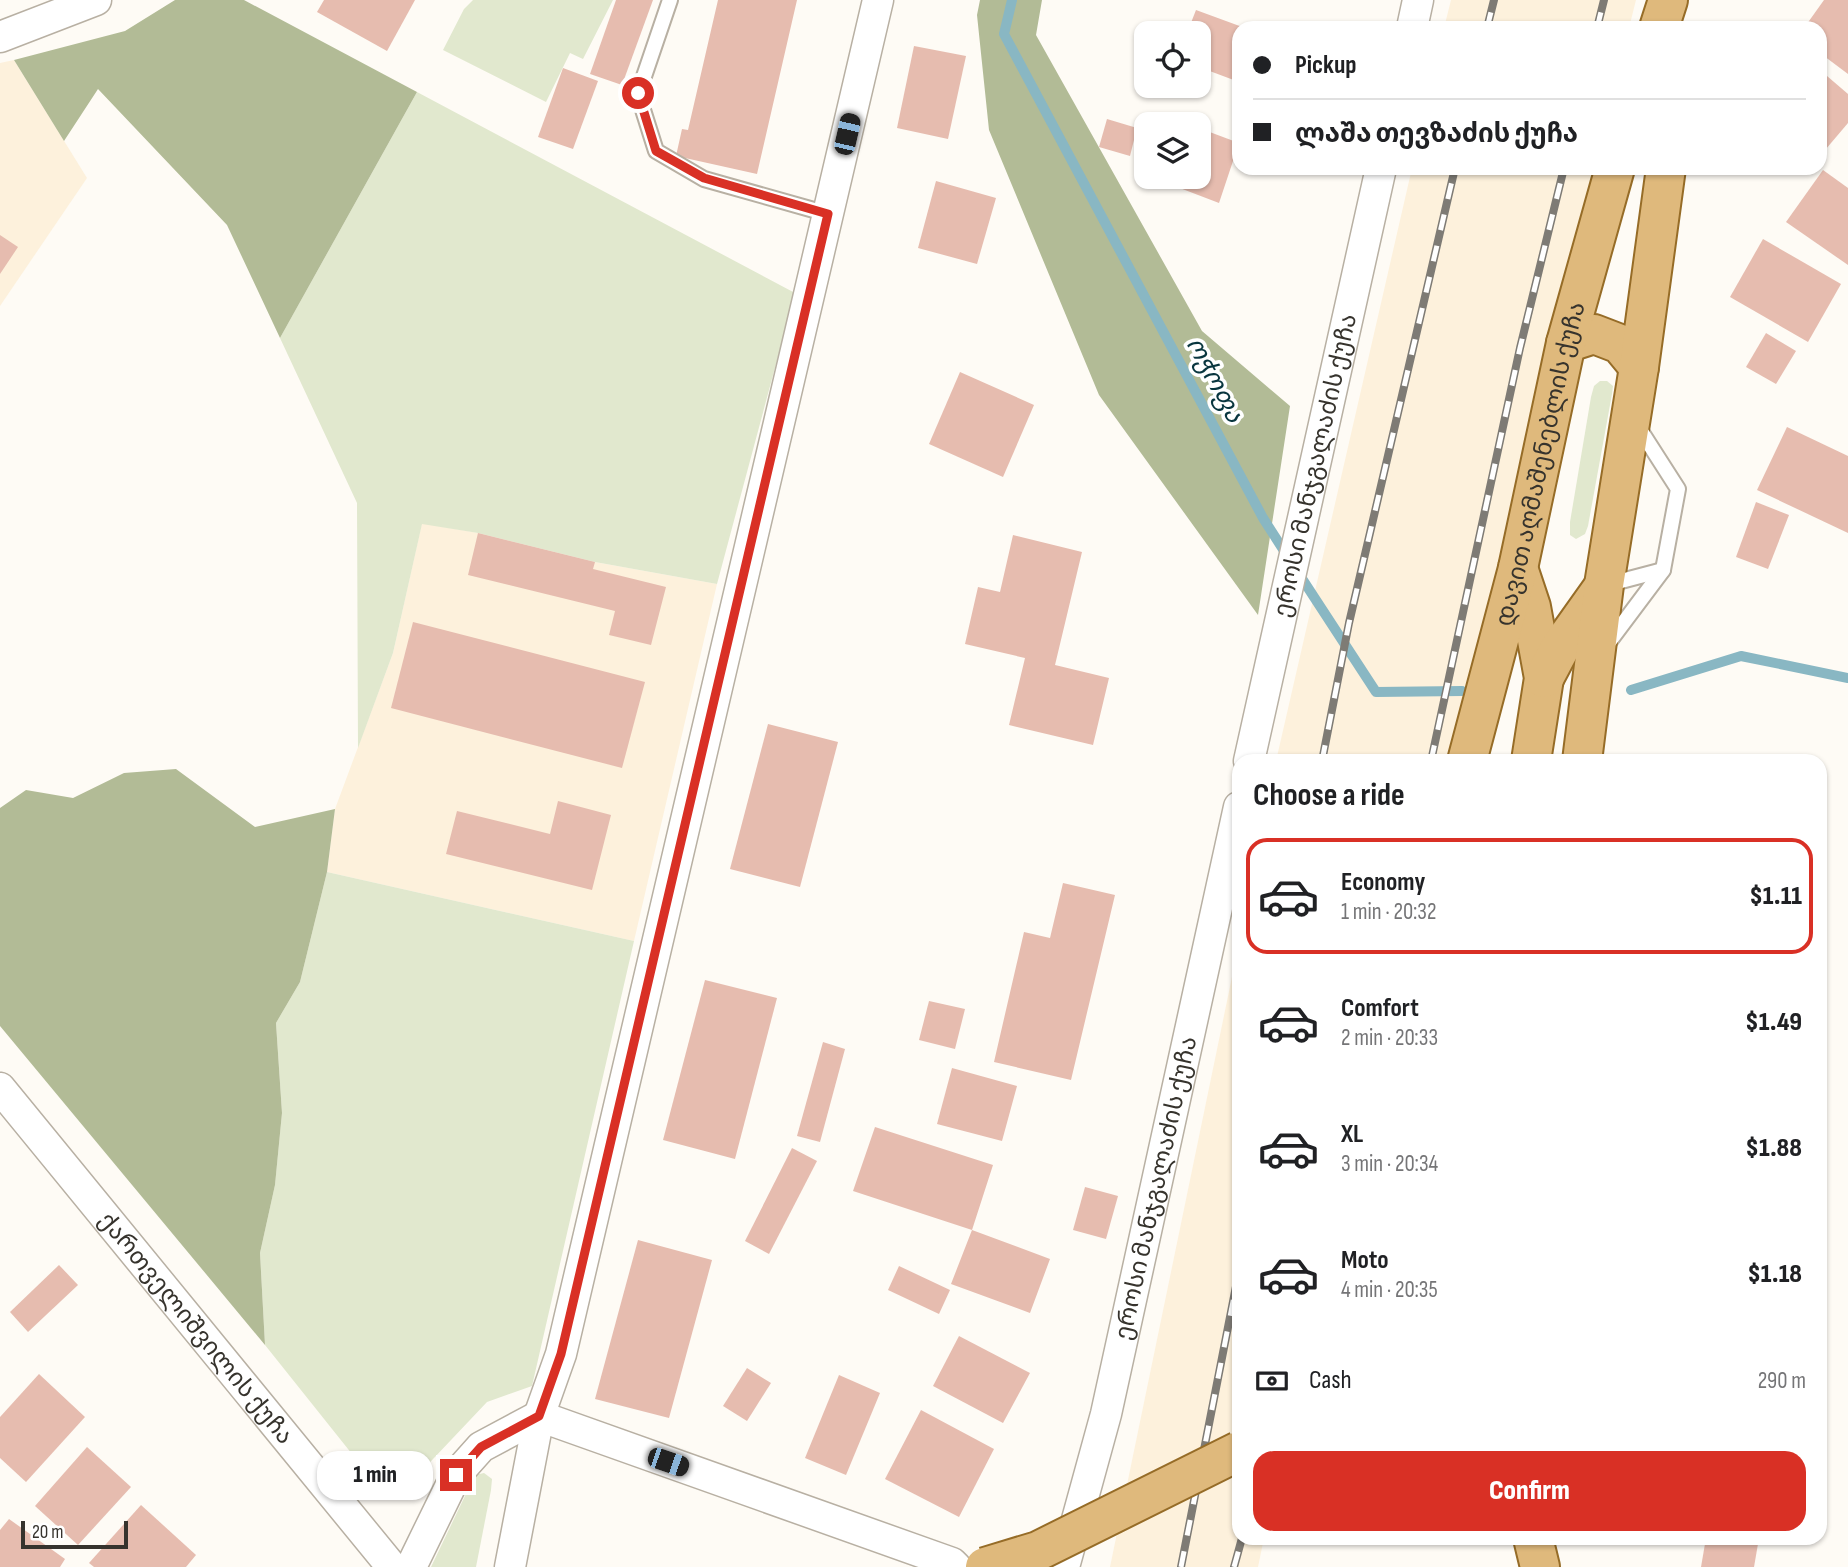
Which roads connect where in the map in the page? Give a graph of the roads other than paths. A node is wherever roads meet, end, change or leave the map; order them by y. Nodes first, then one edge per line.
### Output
1 (96, 0) edge
2 (670, 0) edge
3 (878, 0) edge
4 (1418, 0) edge
5 (1668, 0) edge
6 (1688, 0) edge
7 (1414, 21) edge
8 (1661, 21) edge
9 (1686, 21) edge
10 (0, 37) edge
11 (1379, 175) edge
12 (1613, 175) edge
13 (1665, 175) edge
14 (828, 214) junction
15 (1566, 343) junction
16 (1639, 367) junction
17 (1631, 416) junction
18 (1518, 568) junction
19 (1662, 570) junction
20 (1604, 585) junction
21 (1595, 662) junction
22 (1544, 678) junction
23 (1251, 754) edge
24 (1469, 754) edge
25 (1532, 754) edge
26 (1583, 754) edge
27 (1232, 839) edge
28 (0, 1088) edge
29 (539, 1416) junction
30 (1232, 1454) edge
31 (1535, 1545) edge
32 (1558, 1545) edge
33 (392, 1567) edge
34 (411, 1567) edge
35 (510, 1567) edge
36 (956, 1567) edge
37 (985, 1567) edge
38 (1064, 1567) edge
39 (1540, 1567) edge
40 (1560, 1567) edge

1 - 10 street
2 - 14 lane
3 - 14 street
4 - 7 street
5 - 8 main road
6 - 9 main road
11 - 23 street, ეროსი მანჯგალაძის ქუჩა
12 - 15 main road, დავით აღმაშენებლის ქუჩა
13 - 16 main road
14 - 29 street
15 - 16 main road
15 - 18 main road, დავით აღმაშენებლის ქუჩა
16 - 17 main road
17 - 19 lane
17 - 20 main road
18 - 22 main road
18 - 24 main road, დავით აღმაშენებლის ქუჩა
19 - 20 lane
19 - 21 lane
20 - 21 main road
20 - 22 main road
21 - 26 main road
22 - 25 main road
27 - 38 street, ეროსი მანჯგალაძის ქუჩა
28 - 33 street, ქართველიშვილის ქუჩა
29 - 34 street
29 - 35 street
29 - 36 street
30 - 37 main road, bridge
31 - 39 main road
32 - 40 main road

